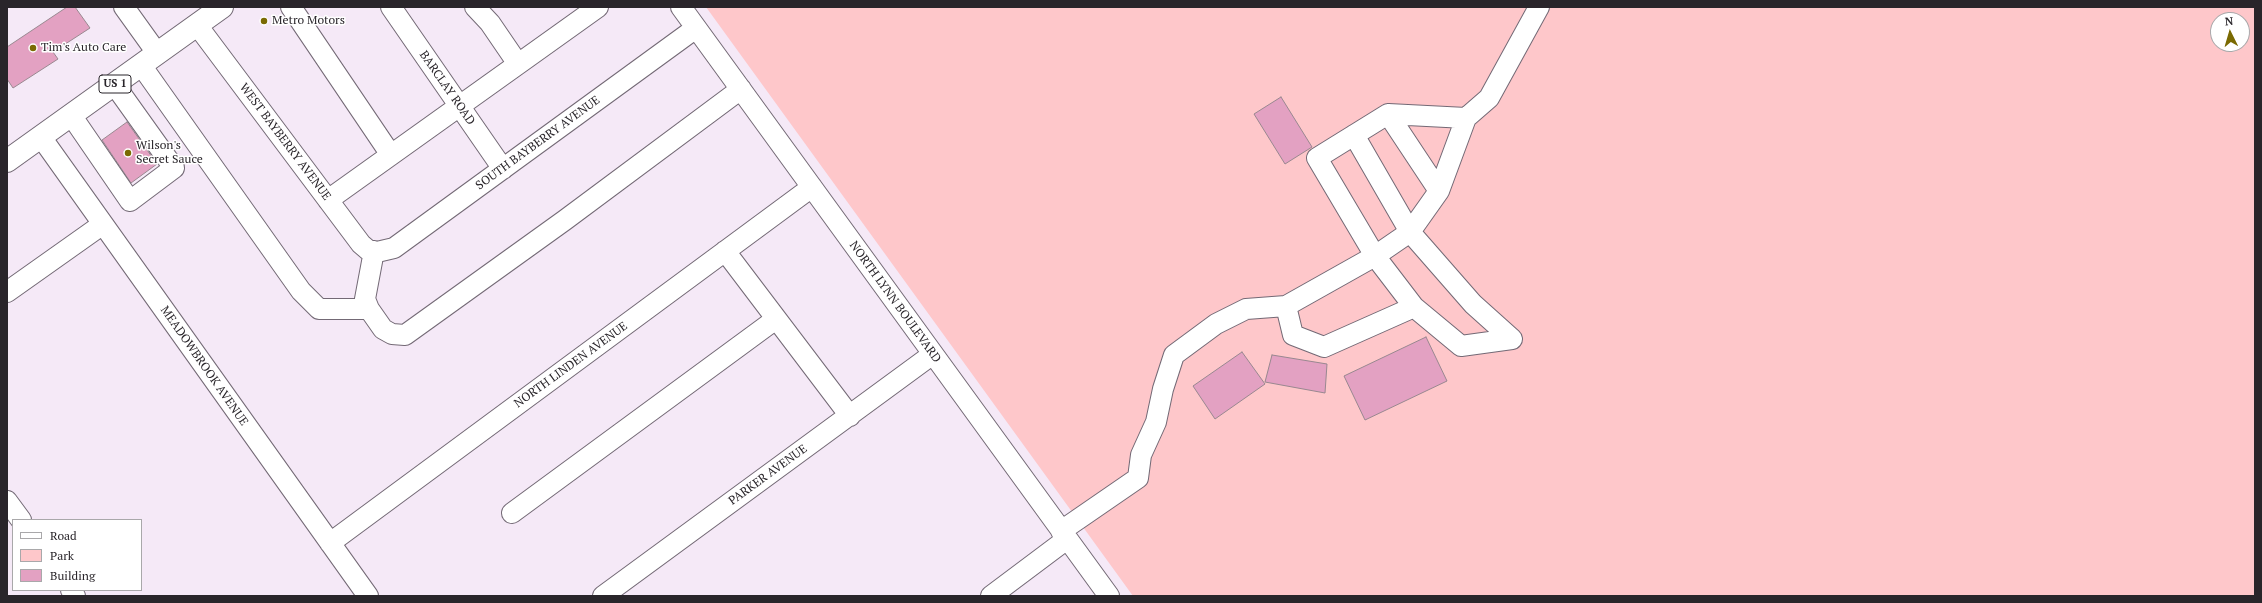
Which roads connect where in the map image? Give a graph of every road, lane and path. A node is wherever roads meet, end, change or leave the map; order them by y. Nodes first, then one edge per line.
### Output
1 (222, 7) edge
2 (291, 7) edge
3 (391, 7) edge
4 (475, 7) edge
5 (598, 7) edge
6 (681, 7) edge
7 (1539, 7) edge
8 (127, 8) edge
9 (197, 25) junction
10 (696, 28) junction
11 (149, 59) junction
12 (518, 64) junction
13 (114, 84) junction
14 (741, 89) junction
15 (460, 106) junction
16 (1388, 114) junction
17 (71, 115) junction
18 (1466, 118) junction
19 (1354, 135) junction
20 (41, 137) junction
21 (391, 155) junction
22 (8, 159) edge
23 (503, 169) junction
24 (812, 187) junction
25 (1439, 191) junction
26 (328, 200) junction
27 (103, 224) junction
28 (1410, 232) junction
29 (725, 251) junction
30 (375, 252) junction
31 (1375, 256) junction
32 (7, 292) edge
33 (1286, 306) junction
34 (1414, 307) junction
35 (369, 309) junction
36 (776, 319) junction
37 (933, 354) junction
38 (850, 416) junction
39 (7, 501) edge
40 (512, 513) dead end
41 (20, 519) edge
42 (1064, 535) junction
43 (330, 543) junction
44 (368, 596) edge
45 (603, 596) edge
46 (991, 596) edge
47 (1109, 596) edge

1 - 9 highway, US 1
2 - 21 street
3 - 15 street, BARCLAY ROAD
4 - 12 street
5 - 12 street
6 - 10 street, NORTH LYNN BOULEVARD
7 - 18 street
8 - 11 street
9 - 11 highway, US 1
9 - 26 street, WEST BAYBERRY AVENUE
10 - 14 street, NORTH LYNN BOULEVARD
10 - 23 street, SOUTH BAYBERRY AVENUE
11 - 13 highway, US 1
11 - 35 street
12 - 15 street
13 - 17 highway, US 1
13 - 17 street
14 - 24 street, NORTH LYNN BOULEVARD
14 - 35 street
15 - 21 street
15 - 23 street, BARCLAY ROAD
16 - 18 street
16 - 19 street
16 - 25 street
17 - 20 highway, US 1
18 - 25 street
19 - 28 street
19 - 31 street
20 - 22 highway, US 1
20 - 27 street, MEADOWBROOK AVENUE
21 - 26 street
23 - 30 street, SOUTH BAYBERRY AVENUE
24 - 29 street, NORTH LINDEN AVENUE
24 - 37 street, NORTH LYNN BOULEVARD
25 - 28 street
26 - 30 street, WEST BAYBERRY AVENUE
27 - 32 street
27 - 43 street, MEADOWBROOK AVENUE
28 - 31 street
28 - 34 street
29 - 36 street
29 - 43 street, NORTH LINDEN AVENUE
30 - 35 street
31 - 33 street
31 - 34 street
33 - 34 street
33 - 42 street
36 - 38 street
36 - 40 street
37 - 38 street, PARKER AVENUE
37 - 42 street, NORTH LYNN BOULEVARD
38 - 45 street, PARKER AVENUE
39 - 41 street
42 - 46 street
42 - 47 street, NORTH LYNN BOULEVARD
43 - 44 street, MEADOWBROOK AVENUE

